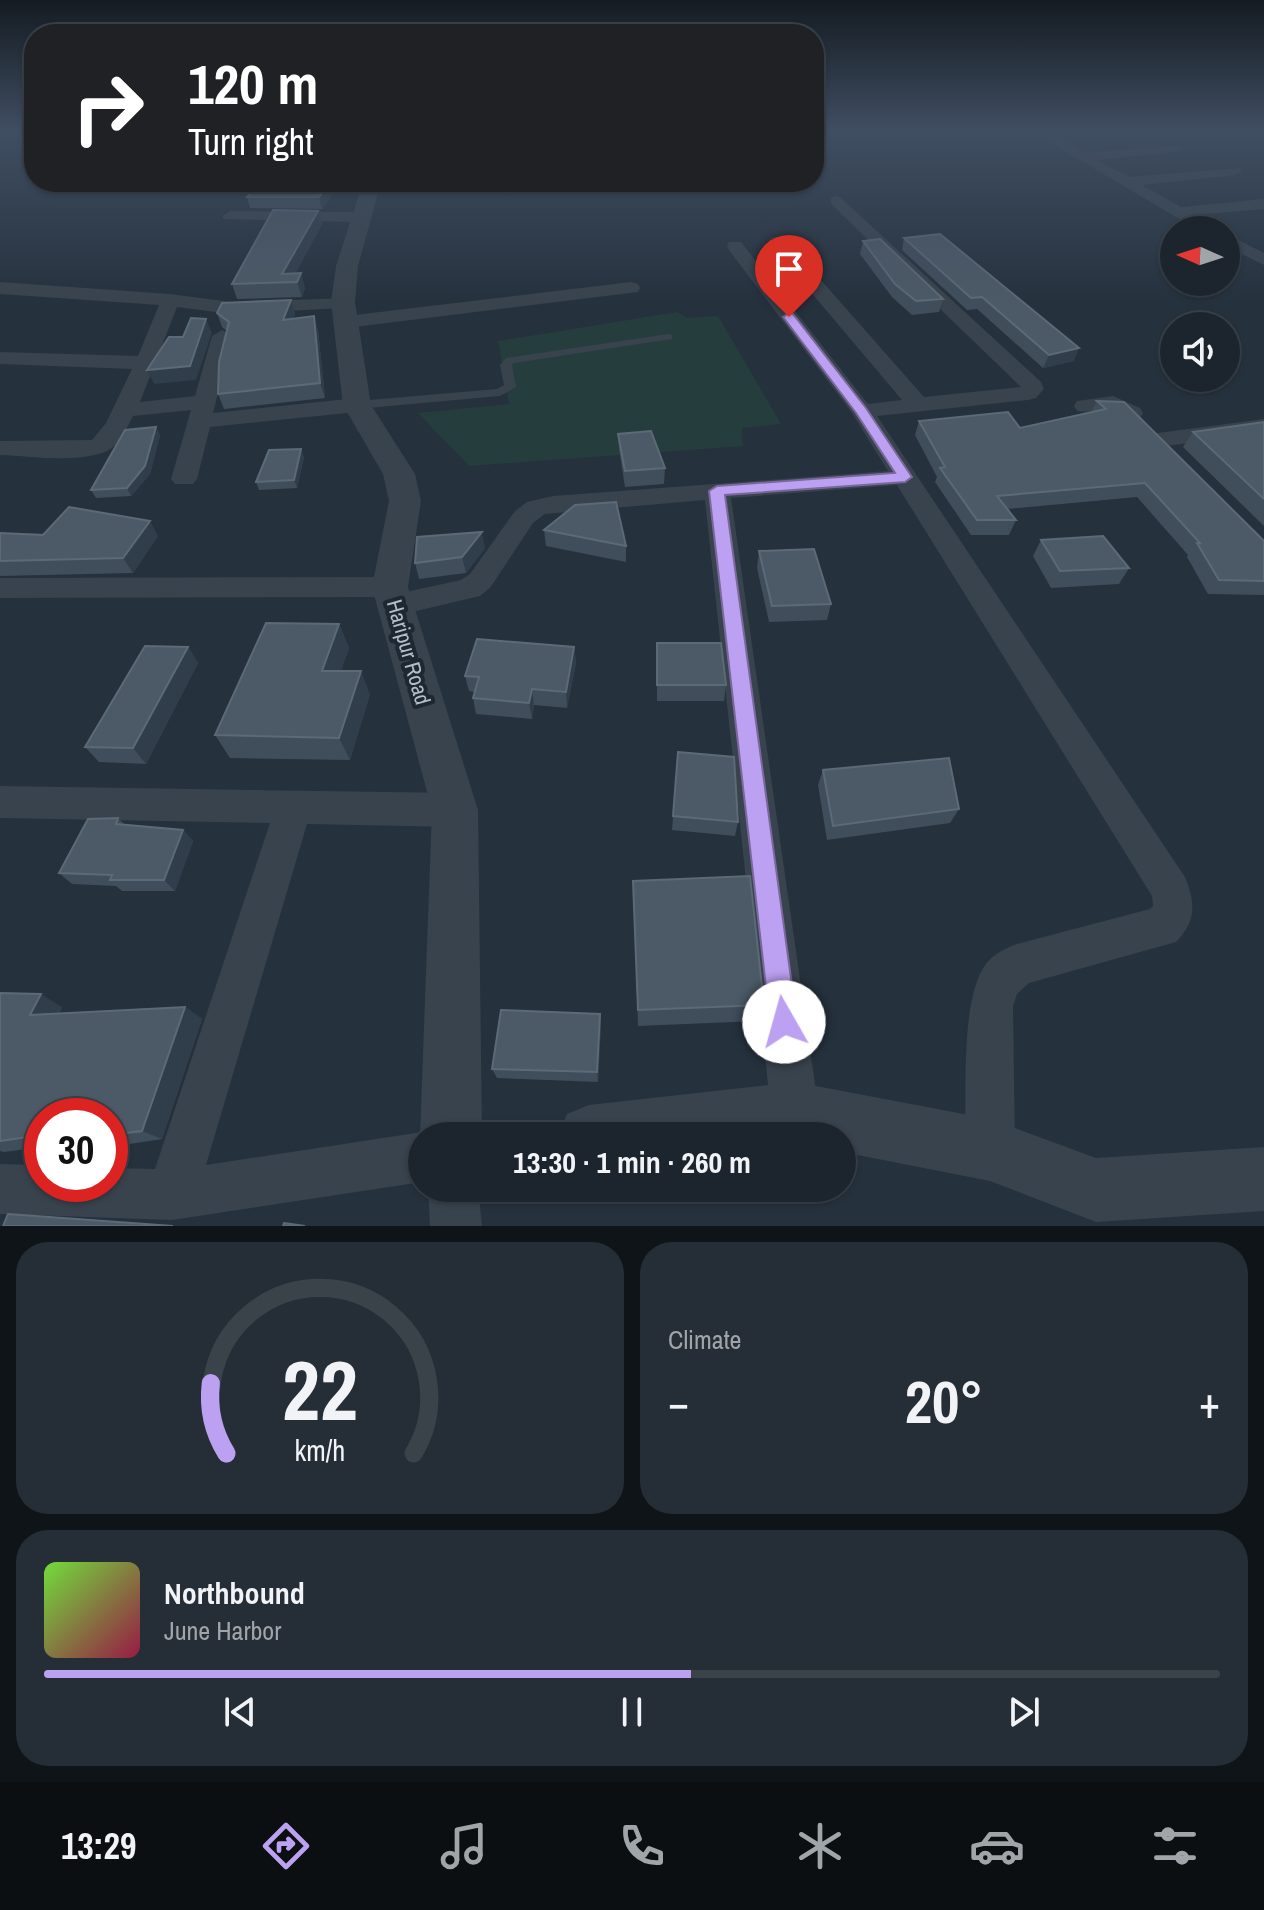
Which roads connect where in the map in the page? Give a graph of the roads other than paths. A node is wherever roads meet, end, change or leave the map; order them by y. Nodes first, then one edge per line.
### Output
1 (1137, 188) edge
2 (366, 199) edge
3 (836, 201) dead end
4 (1264, 204) edge
5 (1179, 212) junction
6 (230, 216) dead end
7 (1186, 216) edge
8 (777, 241) dead end
9 (1264, 245) edge
10 (735, 246) dead end
11 (1242, 248) joint
12 (1264, 260) edge
13 (0, 288) edge
14 (631, 288) dead end
15 (170, 300) junction
16 (344, 312) junction
17 (222, 336) edge
18 (668, 337) dead end
19 (0, 358) edge
20 (144, 363) junction
21 (918, 404) junction
22 (357, 405) junction
23 (1085, 406) dead end
24 (125, 410) junction
25 (202, 411) junction
26 (862, 411) junction
27 (1264, 426) edge
28 (1158, 440) junction
29 (0, 448) edge
30 (1179, 461) edge
31 (905, 477) junction
32 (184, 479) dead end
33 (717, 491) junction
34 (0, 588) edge
35 (392, 596) junction
36 (0, 802) edge
37 (293, 809) junction
38 (455, 810) junction
39 (795, 1112) junction
40 (451, 1122) edge
41 (709, 1122) edge
42 (990, 1150) junction
43 (408, 1159) edge
44 (1264, 1179) edge
45 (0, 1189) edge
46 (172, 1195) junction
47 (454, 1202) edge
48 (1104, 1208) edge
49 (456, 1226) edge

1 - 5 street
2 - 6 street
2 - 16 street, Haripur Road
3 - 21 street
4 - 5 street
5 - 7 street
8 - 21 street
9 - 11 street
10 - 26 street
11 - 12 street
13 - 15 street
14 - 16 street
15 - 16 street
15 - 20 street
16 - 22 street, Haripur Road
17 - 25 street
18 - 22 lane
19 - 20 street
20 - 24 street
21 - 26 street
22 - 25 street
22 - 35 street, Haripur Road
23 - 28 street
24 - 25 street
24 - 29 street
25 - 32 street
26 - 31 street
27 - 28 street
28 - 30 street
31 - 33 street
31 - 42 street
33 - 35 street
33 - 39 street
34 - 35 street
35 - 38 street, Haripur Road
36 - 37 street
37 - 38 street
37 - 46 street
38 - 40 street, Haripur Road
39 - 41 street
39 - 42 street
42 - 48 street
43 - 46 street
44 - 48 street
45 - 46 street
47 - 49 street

